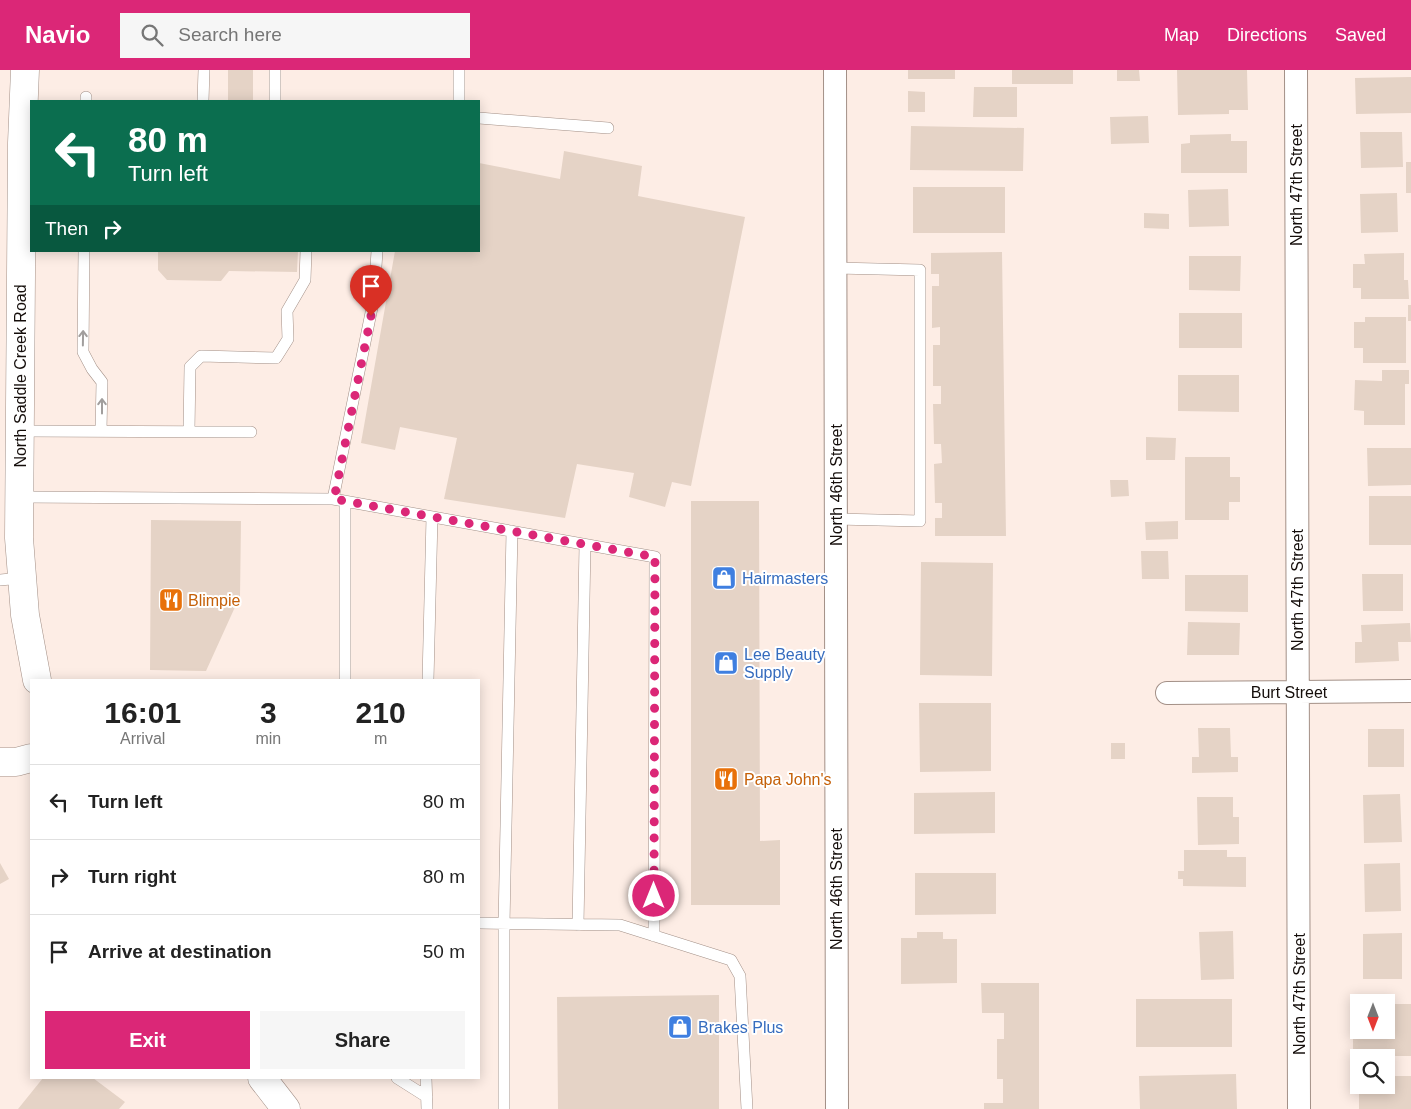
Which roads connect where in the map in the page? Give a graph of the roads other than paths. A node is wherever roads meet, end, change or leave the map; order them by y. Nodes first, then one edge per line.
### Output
1 (25, 70) edge
2 (204, 70) edge
3 (275, 70) edge
4 (459, 70) edge
5 (835, 70) edge
6 (1296, 70) edge
7 (203, 100) edge
8 (275, 100) edge
9 (459, 100) edge
10 (480, 118) edge
11 (608, 128) dead end
12 (84, 252) edge
13 (306, 252) edge
14 (377, 252) edge
15 (836, 268) junction
16 (20, 431) junction
17 (101, 431) junction
18 (189, 431) junction
19 (251, 432) dead end
20 (20, 497) junction
21 (334, 499) junction
22 (345, 501) junction
23 (432, 517) junction
24 (836, 519) junction
25 (512, 531) junction
26 (585, 545) junction
27 (11, 579) edge
28 (37, 679) edge
29 (345, 679) edge
30 (428, 679) edge
31 (1411, 691) edge
32 (1297, 692) junction
33 (1167, 693) dead end
34 (30, 758) edge
35 (0, 762) edge
36 (480, 924) edge
37 (504, 924) junction
38 (578, 925) junction
39 (654, 936) junction
40 (263, 1079) edge
41 (398, 1079) edge
42 (426, 1079) edge
43 (427, 1103) edge
44 (286, 1109) edge
45 (504, 1109) edge
46 (747, 1109) edge
47 (836, 1109) edge
48 (1299, 1109) edge

1 - 16 main road, North Saddle Creek Road
2 - 7 lane
3 - 8 lane
4 - 9 lane
5 - 15 street, North 46th Street
6 - 32 street, North 47th Street
10 - 11 lane
17 -> 12 lane
13 - 18 lane
14 - 21 lane
15 - 24 street, North 46th Street
15 - 24 lane
16 - 17 lane
16 - 20 main road, North Saddle Creek Road
17 - 18 lane
18 - 19 lane
20 - 21 lane
20 - 27 main road, North Saddle Creek Road
21 - 22 lane
22 - 23 lane
22 - 29 lane
23 - 25 lane
23 - 30 lane
24 - 47 street, North 46th Street
25 - 26 lane
25 - 37 lane
26 - 38 lane
26 - 39 lane
27 - 28 main road, North Saddle Creek Road
31 - 32 street, Burt Street
32 - 33 street, Burt Street
32 - 48 street, North 47th Street
34 - 35 main road
36 - 37 lane
37 - 38 lane
37 - 45 lane
38 - 39 lane
39 - 46 lane
40 - 44 main road
41 - 43 lane
42 - 43 lane

